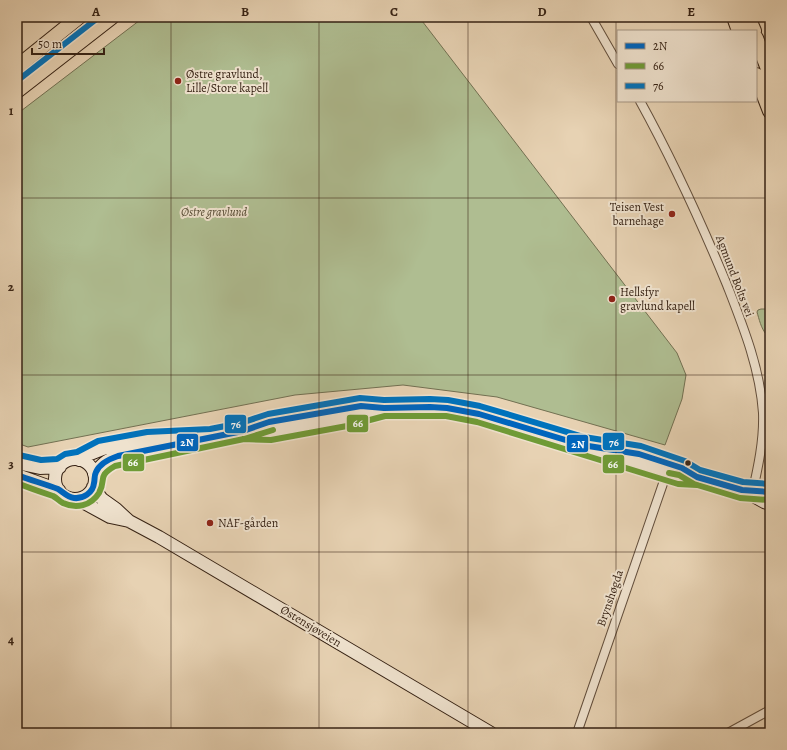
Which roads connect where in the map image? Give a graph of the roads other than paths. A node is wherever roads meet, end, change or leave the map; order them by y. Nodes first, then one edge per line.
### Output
1 (79, 17) edge
2 (112, 17) edge
3 (591, 17) edge
4 (734, 17) edge
5 (748, 17) edge
6 (739, 30) edge
7 (754, 30) edge
8 (757, 41) edge
9 (617, 62) edge
10 (17, 67) edge
11 (770, 74) edge
12 (757, 78) edge
13 (17, 91) edge
14 (641, 102) edge
15 (770, 111) edge
16 (210, 437) junction
17 (582, 445) junction
18 (79, 460) junction
19 (17, 463) edge
20 (60, 467) junction
21 (667, 472) junction
22 (94, 474) junction
23 (17, 475) edge
24 (697, 476) junction
25 (93, 487) junction
26 (59, 490) junction
27 (749, 492) junction
28 (770, 492) edge
29 (77, 499) junction
30 (770, 504) edge
31 (129, 521) junction
32 (769, 713) edge
33 (491, 733) edge
34 (577, 733) edge
35 (728, 733) edge

1 - 10 highway
2 - 13 highway
3 - 9 street
4 - 6 highway
5 - 7 highway
8 - 11 highway
12 - 15 highway
14 - 27 street, Agmund Bolts vei
16 - 17 main road
16 - 18 main road
16 - 22 main road
17 - 21 main road
17 - 24 main road
18 - 20 main road
18 - 22 main road
19 - 20 main road
20 - 26 main road
21 - 24 main road
21 - 34 street, Brynshøgda
22 - 25 main road
23 - 26 main road, Østensjøveien
24 - 27 main road
25 - 29 main road
25 - 31 main road, Østensjøveien
26 - 29 main road, Østensjøveien
27 - 28 main road
27 - 30 main road
29 - 31 main road, Østensjøveien
31 - 33 main road, Østensjøveien
32 - 35 street

